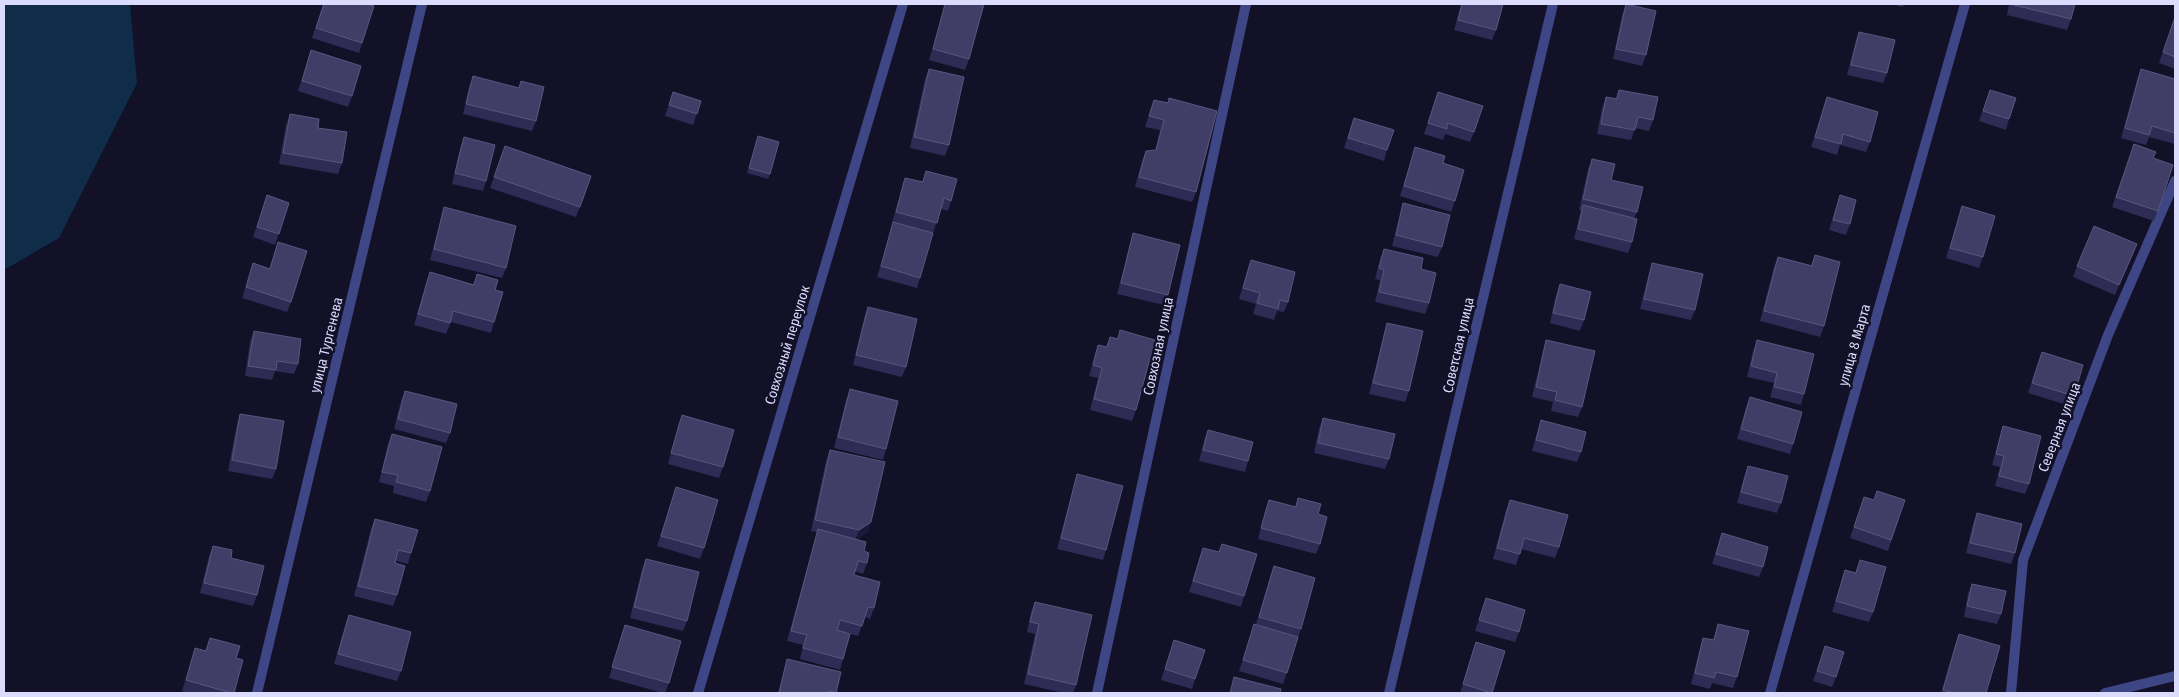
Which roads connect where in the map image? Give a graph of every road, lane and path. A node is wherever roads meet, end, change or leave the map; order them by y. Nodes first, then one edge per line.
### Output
1 (422, 4) edge
2 (903, 4) edge
3 (1246, 4) edge
4 (1553, 4) edge
5 (1965, 4) edge
6 (2175, 181) edge
7 (2175, 676) edge
8 (256, 693) edge
9 (698, 693) edge
10 (1097, 693) edge
11 (1389, 693) edge
12 (1770, 693) edge
13 (2011, 693) edge
14 (2105, 693) edge

1 - 8 street, улица Тургенева
2 - 9 street, Совхозный переулок
3 - 10 street, Совхозная улица
4 - 11 street, Советская улица
5 - 12 street, улица 8 Марта
6 - 13 street, Северная улица
7 - 14 street

